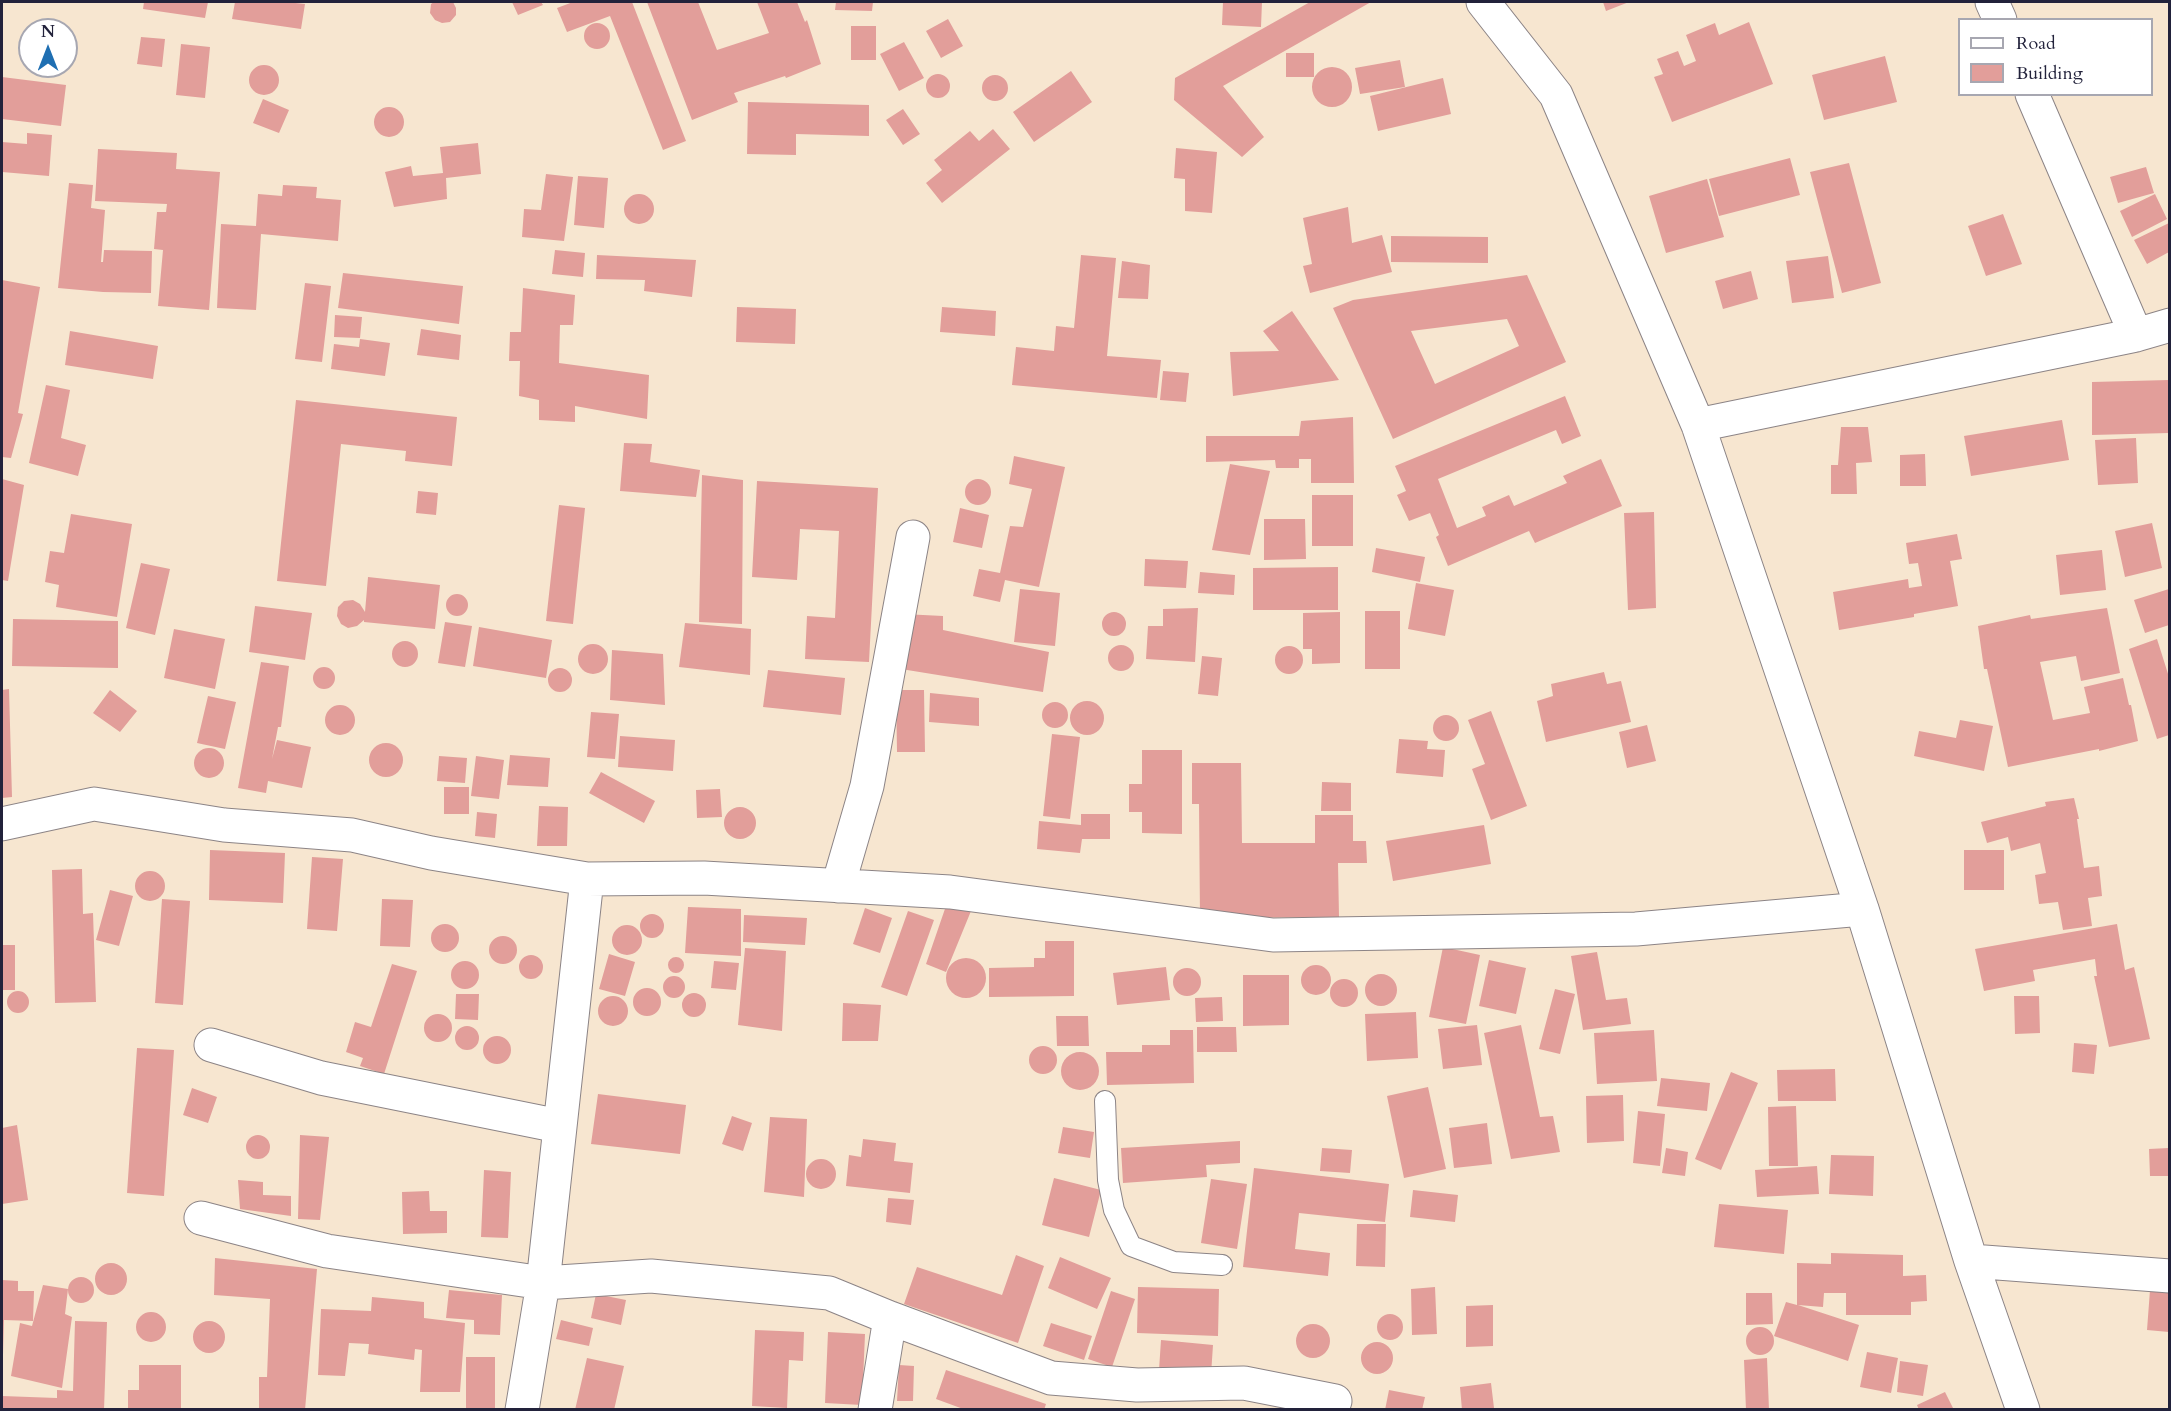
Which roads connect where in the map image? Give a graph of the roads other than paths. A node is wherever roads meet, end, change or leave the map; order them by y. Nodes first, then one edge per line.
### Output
1 (1483, 2) edge
2 (1992, 2) edge
3 (1999, 18) edge
4 (2033, 96) edge
5 (2169, 325) edge
6 (2136, 335) junction
7 (1698, 425) junction
8 (913, 537) dead end
9 (2, 824) edge
10 (587, 879) junction
11 (838, 886) junction
12 (1862, 909) junction
13 (212, 1045) dead end
14 (1104, 1101) dead end
15 (559, 1126) junction
16 (201, 1218) dead end
17 (1971, 1261) junction
18 (1221, 1265) dead end
19 (2169, 1276) edge
20 (543, 1283) junction
21 (890, 1318) junction
22 (1335, 1401) dead end
23 (522, 1410) edge
24 (874, 1410) edge
25 (2022, 1410) edge

1 - 7 street
2 - 3 street
4 - 6 street
5 - 6 street
6 - 7 street
7 - 12 street
8 - 11 street
9 - 10 street
10 - 11 street
10 - 15 street
11 - 12 street
12 - 17 street
13 - 15 street
14 - 18 lane
15 - 20 street
16 - 20 street
17 - 19 street
17 - 25 street
20 - 21 street
20 - 23 street
21 - 22 street
21 - 24 street

